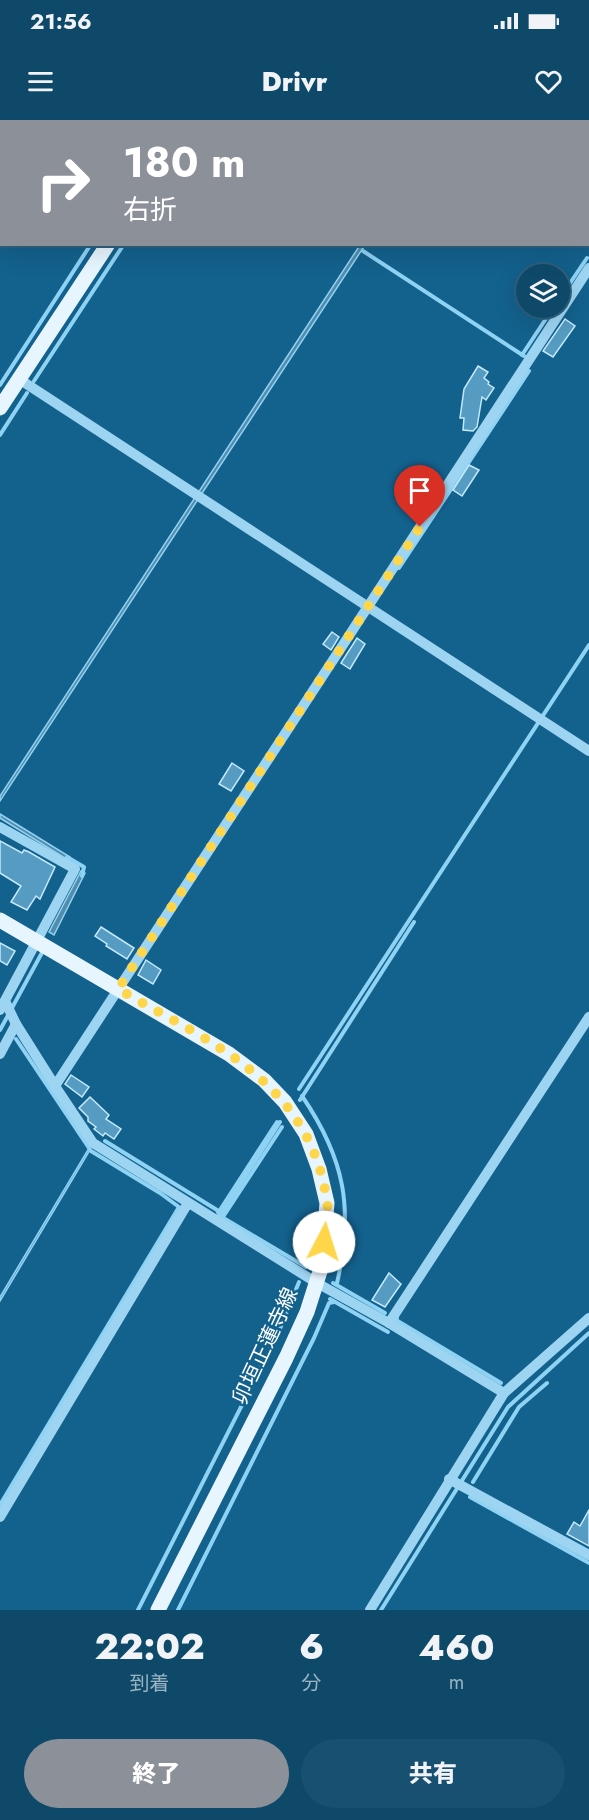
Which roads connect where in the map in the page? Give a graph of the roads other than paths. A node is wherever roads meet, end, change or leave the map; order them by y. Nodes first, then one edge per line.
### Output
1 (107, 246) edge
2 (589, 268) edge
3 (19, 379) junction
4 (0, 408) edge
5 (368, 607) junction
6 (589, 751) edge
7 (0, 827) edge
8 (0, 920) edge
9 (37, 942) junction
10 (118, 989) junction
11 (2, 1006) edge
12 (589, 1017) edge
13 (16, 1024) junction
14 (0, 1054) edge
15 (55, 1086) junction
16 (188, 1203) junction
17 (317, 1283) junction
18 (589, 1318) edge
19 (389, 1323) junction
20 (504, 1393) junction
21 (449, 1479) junction
22 (0, 1516) edge
23 (589, 1555) edge
24 (158, 1610) edge
25 (370, 1610) edge

1 - 3 main road
2 - 5 street
3 - 4 main road
3 - 5 street
5 - 6 street
5 - 10 street
7 - 9 street
8 - 9 main road, 卯垣正蓮寺線
9 - 10 main road, 卯垣正蓮寺線
9 - 11 street
10 - 15 street
10 - 17 main road, 卯垣正蓮寺線
11 - 13 street
12 - 19 street
13 - 14 street
13 - 15 street
15 - 16 street
16 - 17 street
16 - 22 street
17 - 19 street
17 - 24 main road, 卯垣正蓮寺線
18 - 20 street
19 - 20 street
20 - 21 street
21 - 23 street
21 - 25 street

